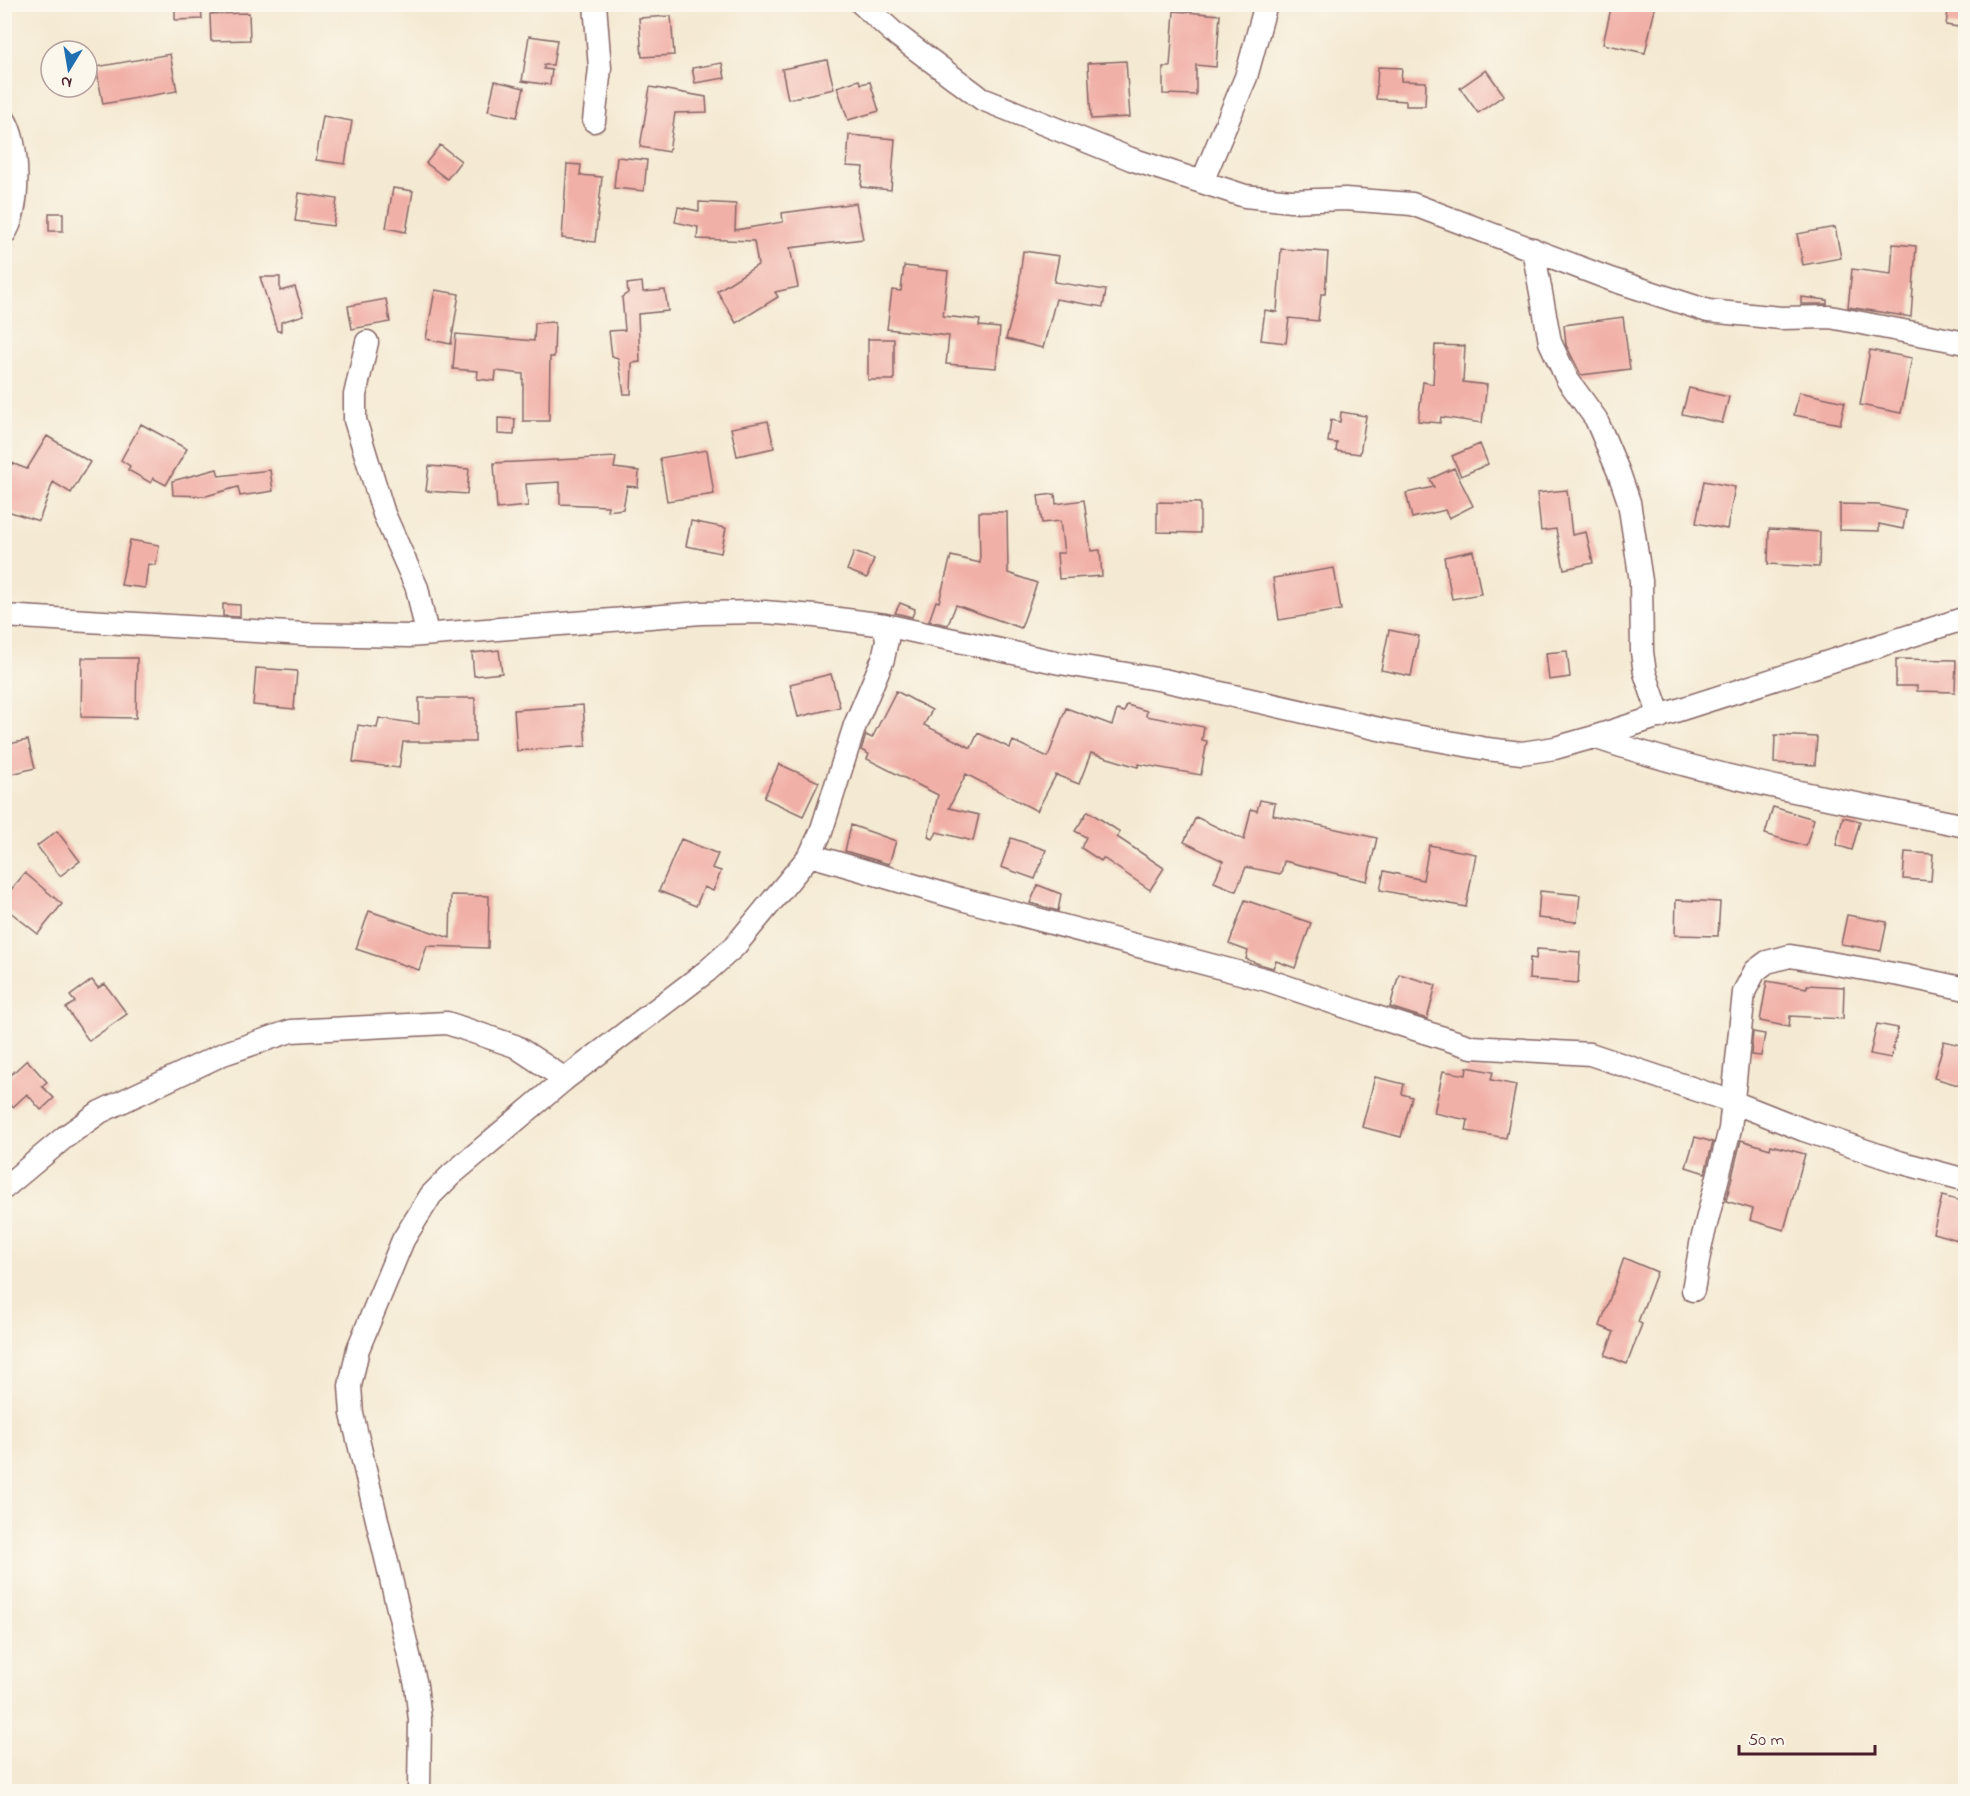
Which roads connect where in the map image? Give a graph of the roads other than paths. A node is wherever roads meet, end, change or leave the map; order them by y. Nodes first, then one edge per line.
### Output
1 (594, 4) edge
2 (862, 4) edge
3 (1266, 4) edge
4 (4, 119) edge
5 (594, 122) dead end
6 (1202, 182) junction
7 (4, 234) edge
8 (1533, 249) junction
9 (367, 342) dead end
10 (1965, 343) edge
11 (4, 616) edge
12 (1965, 618) edge
13 (885, 625) junction
14 (427, 634) junction
15 (1659, 717) junction
16 (1594, 737) junction
17 (1965, 826) edge
18 (810, 855) junction
19 (1965, 989) edge
20 (565, 1079) junction
21 (1732, 1102) junction
22 (1965, 1180) edge
23 (4, 1188) edge
24 (1693, 1290) dead end
25 (419, 1791) edge

1 - 5 street
2 - 6 street
3 - 6 street
4 - 7 street
6 - 8 street
8 - 10 street
8 - 15 street
9 - 14 street
11 - 14 street
12 - 15 street
13 - 14 street
13 - 16 street
13 - 18 street
15 - 16 street
16 - 17 street
18 - 20 street
18 - 21 street
19 - 21 street
20 - 23 street
20 - 25 street
21 - 22 street
21 - 24 street

